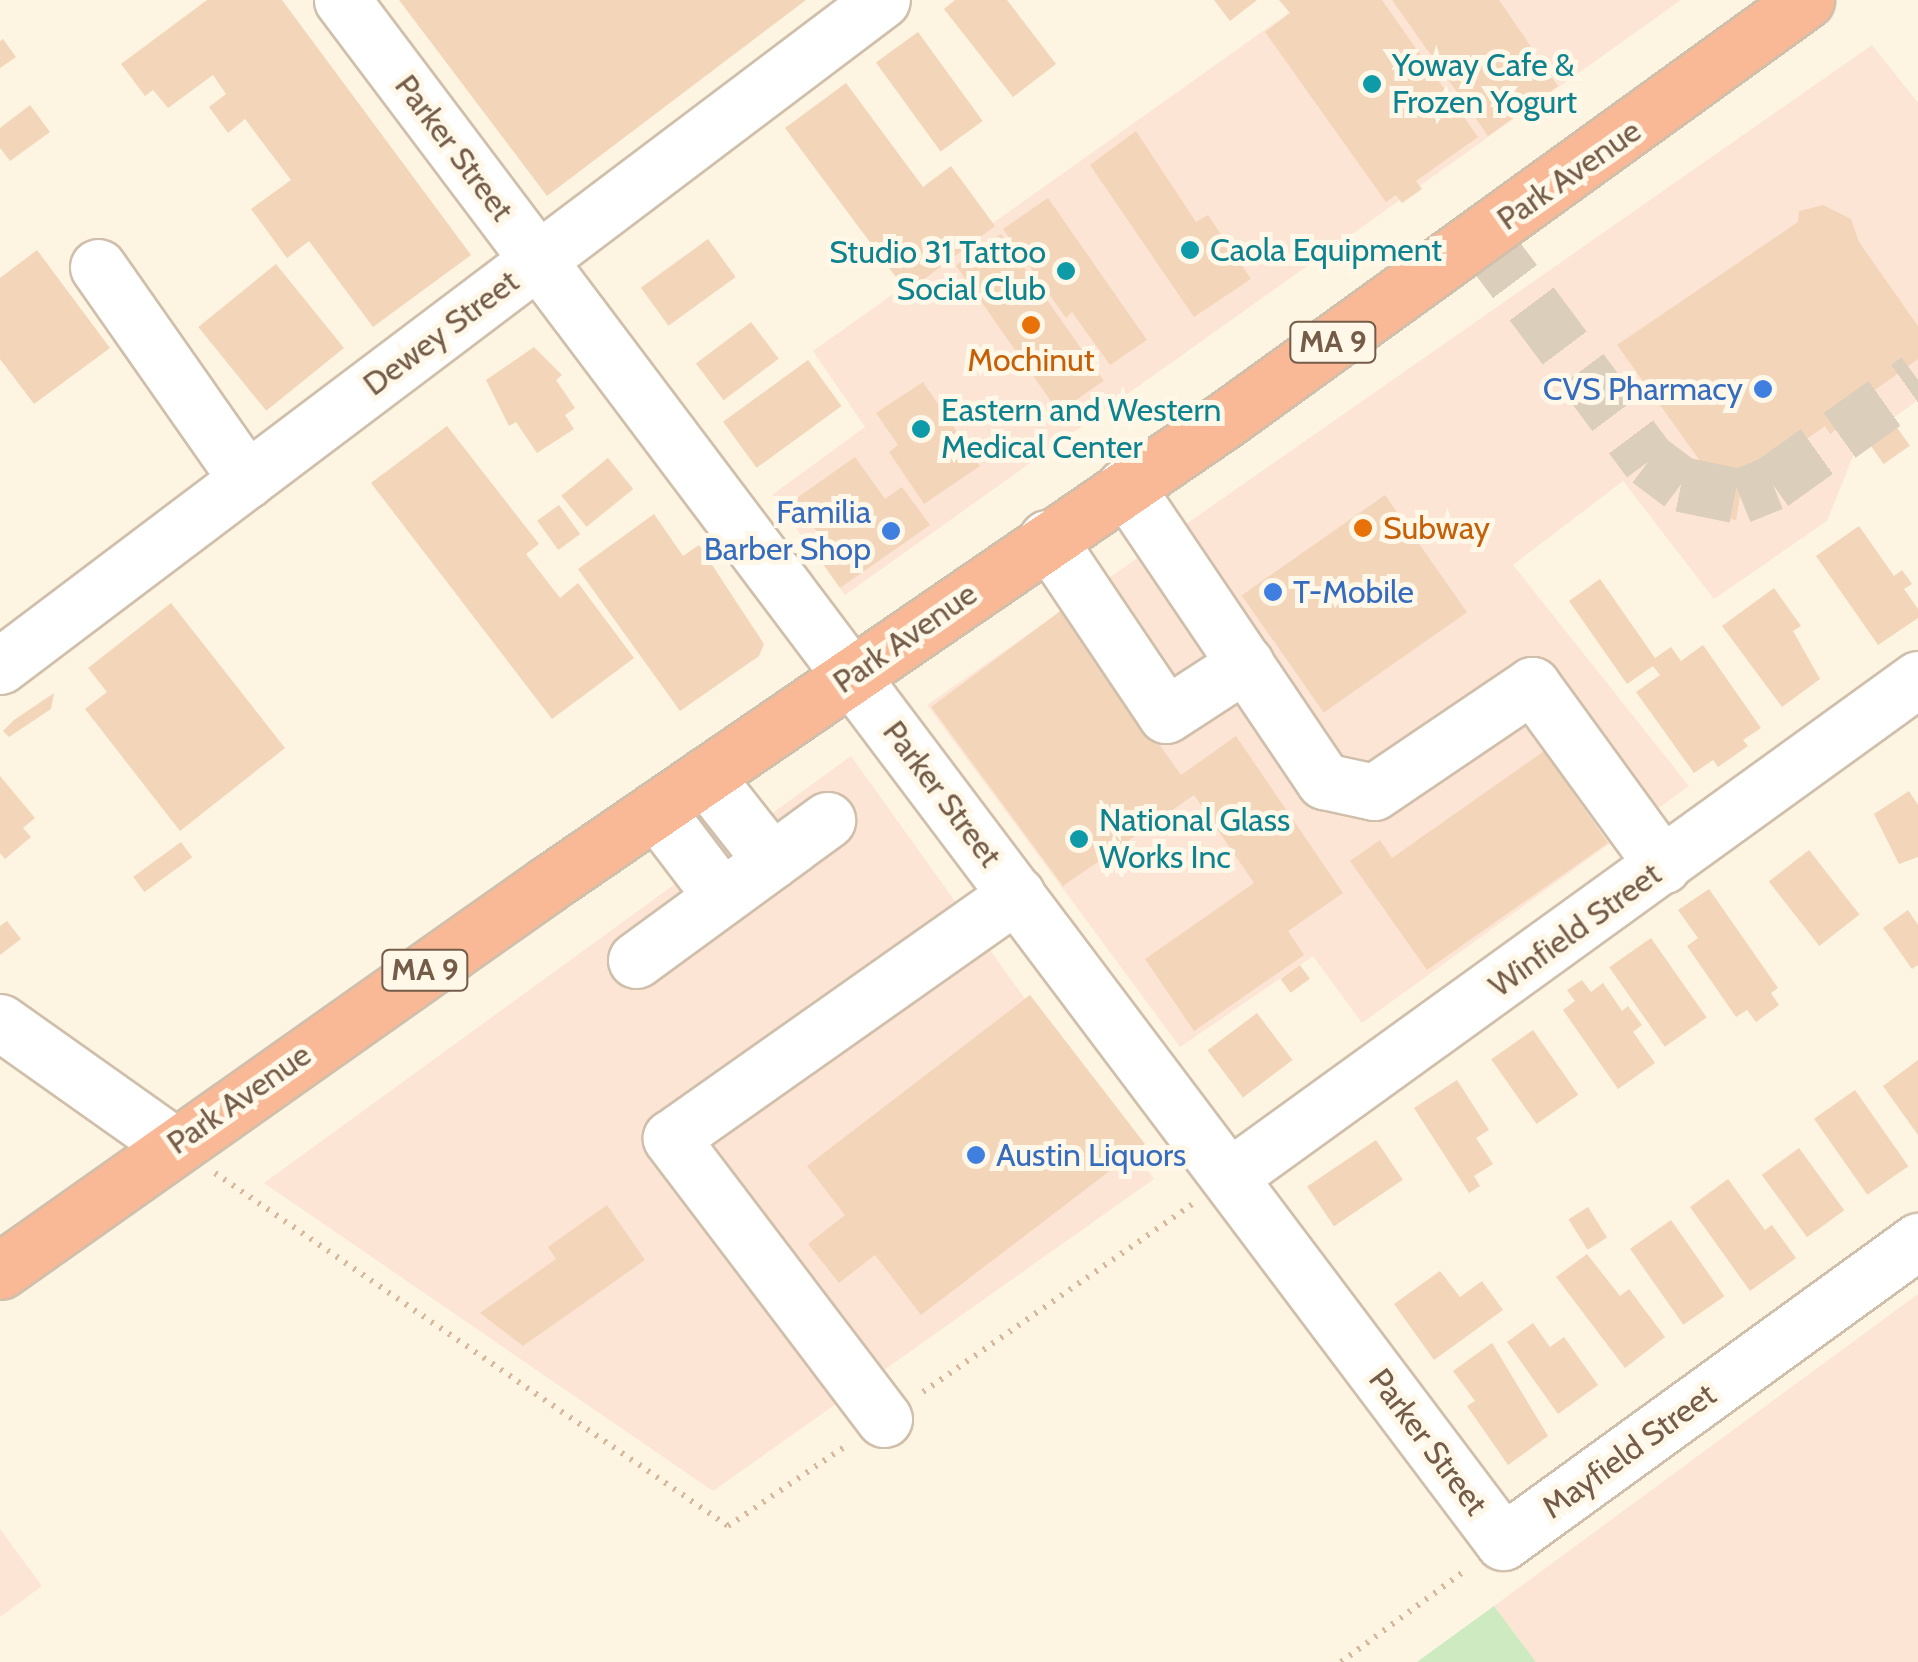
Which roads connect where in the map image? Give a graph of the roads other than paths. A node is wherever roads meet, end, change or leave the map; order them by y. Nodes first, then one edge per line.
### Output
1 (342, 0) edge
2 (882, 0) edge
3 (1806, 0) edge
4 (538, 260) junction
5 (98, 267) dead end
6 (247, 480) junction
7 (1125, 486) junction
8 (1047, 538) junction
9 (1246, 663) junction
10 (0, 666) edge
11 (853, 674) junction
12 (1918, 678) edge
13 (705, 776) junction
14 (656, 810) junction
15 (827, 820) dead end
16 (772, 861) junction
17 (1663, 865) junction
18 (1018, 894) junction
19 (722, 898) junction
20 (636, 960) dead end
21 (0, 1022) edge
22 (174, 1145) junction
23 (1229, 1178) junction
24 (1918, 1241) edge
25 (0, 1271) edge
26 (884, 1419) road end
27 (1503, 1542) joint

1 - 4 street, Parker Street
2 - 4 street, Dewey Street
3 - 7 highway, Park Avenue / MA 9
4 - 6 street, Dewey Street
4 - 11 street, Parker Street
5 - 6 street
6 - 10 street, Dewey Street
7 - 8 highway, Park Avenue / MA 9
7 - 9 street
8 - 9 street
8 - 11 highway, Park Avenue / MA 9
9 - 17 street
11 - 13 highway, Park Avenue / MA 9
11 - 18 street, Parker Street
12 - 17 street, Winfield Street
13 - 14 highway, Park Avenue / MA 9
13 - 16 street
14 - 19 street
14 - 22 highway, Park Avenue / MA 9
15 - 16 street
16 - 19 street
17 - 23 street, Winfield Street
18 - 23 street, Parker Street
18 - 26 street
19 - 20 street
21 - 22 street
22 - 25 highway, Park Avenue / MA 9
23 - 27 street, Parker Street
24 - 27 street, Mayfield Street

